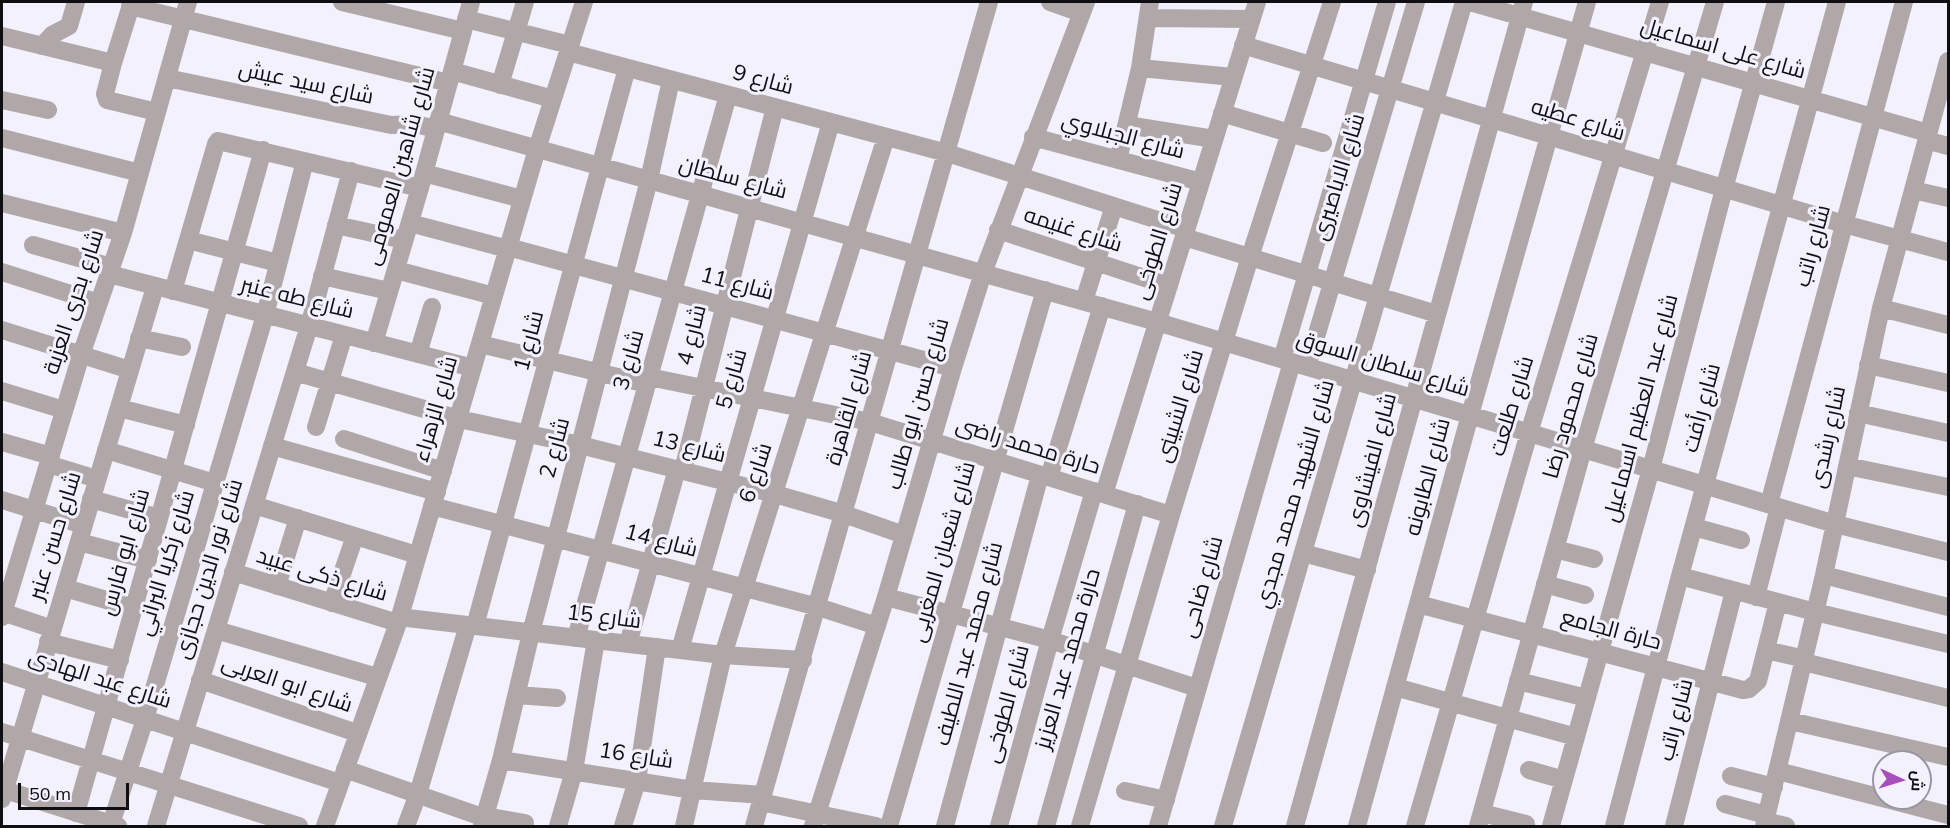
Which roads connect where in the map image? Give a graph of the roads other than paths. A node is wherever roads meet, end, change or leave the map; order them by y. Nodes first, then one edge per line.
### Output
1 (76, 2) edge
2 (342, 2) edge
3 (471, 2) edge
4 (525, 2) edge
5 (584, 2) edge
6 (989, 2) edge
7 (1050, 2) edge
8 (1332, 2) edge
9 (1387, 2) edge
10 (1416, 2) edge
11 (1464, 2) edge
12 (1470, 2) edge
13 (1587, 2) edge
14 (1660, 2) edge
15 (1715, 2) edge
16 (1776, 2) edge
17 (1838, 2) edge
18 (1904, 2) edge
19 (131, 4) edge
20 (1084, 7) edge
21 (1522, 9) edge
22 (186, 10) edge
23 (1149, 10) edge
24 (1254, 10) edge
25 (465, 25) junction
26 (516, 32) junction
27 (1578, 32) junction
28 (2, 36) edge
29 (1244, 45) junction
30 (42, 46) junction
31 (569, 49) junction
32 (1645, 52) junction
33 (1948, 61) edge
34 (113, 63) junction
35 (1312, 66) junction
36 (1695, 66) junction
37 (627, 68) junction
38 (1140, 68) junction
39 (451, 77) junction
40 (167, 78) junction
41 (1233, 78) junction
42 (671, 80) junction
43 (1364, 81) junction
44 (1754, 83) junction
45 (500, 85) junction
46 (1390, 89) junction
47 (728, 95) junction
48 (553, 99) junction
49 (1810, 99) junction
50 (2, 100) edge
51 (1435, 102) junction
52 (775, 107) junction
53 (48, 110) dead end
54 (1942, 110) edge
55 (157, 112) junction
56 (1222, 113) junction
57 (1873, 117) junction
58 (1490, 119) junction
59 (831, 122) junction
60 (1127, 124) junction
61 (437, 125) junction
62 (1291, 133) junction
63 (1548, 136) junction
64 (1927, 136) junction
65 (886, 137) junction
66 (1033, 137) junction
67 (2, 138) edge
68 (1214, 140) junction
69 (1323, 143) dead end
70 (1948, 146) edge
71 (537, 148) junction
72 (263, 150) junction
73 (947, 153) junction
74 (1612, 156) junction
75 (305, 160) junction
76 (1118, 160) junction
77 (602, 167) junction
78 (351, 171) junction
79 (1665, 171) junction
80 (140, 173) junction
81 (1018, 176) junction
82 (422, 180) junction
83 (649, 180) junction
84 (1201, 182) junction
85 (1724, 189) junction
86 (1913, 190) junction
87 (700, 194) junction
88 (1948, 198) edge
89 (522, 199) junction
90 (2, 203) edge
91 (1114, 206) junction
92 (1781, 206) junction
93 (749, 208) junction
94 (802, 222) junction
95 (410, 223) junction
96 (1844, 224) junction
97 (336, 225) junction
98 (998, 230) junction
99 (123, 233) junction
100 (1185, 233) junction
101 (855, 237) junction
102 (1899, 239) junction
103 (188, 240) junction
104 (404, 240) junction
105 (33, 245) dead end
106 (508, 248) junction
107 (234, 252) junction
108 (1948, 252) edge
109 (917, 254) junction
110 (1250, 257) junction
111 (1096, 262) junction
112 (278, 263) junction
113 (575, 265) junction
114 (396, 270) junction
115 (110, 271) junction
116 (2, 272) edge
117 (983, 273) junction
118 (1307, 274) junction
119 (322, 276) junction
120 (623, 278) junction
121 (1332, 282) junction
122 (154, 286) junction
123 (1169, 286) junction
124 (1046, 290) junction
125 (173, 291) junction
126 (389, 291) junction
127 (673, 291) junction
128 (494, 296) junction
129 (1378, 296) junction
130 (1084, 301) junction
131 (99, 303) junction
132 (220, 303) junction
133 (724, 305) junction
134 (1102, 306) junction
135 (432, 307) dead end
136 (1881, 308) junction
137 (1437, 314) junction
138 (265, 315) junction
139 (775, 319) junction
140 (1158, 322) junction
141 (1948, 325) edge
142 (309, 326) junction
143 (2, 330) edge
144 (826, 332) junction
145 (344, 335) junction
146 (139, 338) junction
147 (1224, 342) junction
148 (374, 343) junction
149 (480, 344) junction
150 (182, 347) dead end
151 (890, 350) junction
152 (418, 354) junction
153 (81, 355) junction
154 (549, 360) junction
155 (1294, 362) junction
156 (1868, 365) junction
157 (473, 368) junction
158 (952, 368) junction
159 (130, 370) junction
160 (294, 372) junction
161 (599, 372) junction
162 (1353, 380) junction
163 (648, 381) junction
164 (330, 382) junction
165 (1948, 383) edge
166 (703, 388) junction
167 (2, 391) edge
168 (752, 398) junction
169 (1414, 398) junction
170 (119, 408) junction
171 (802, 408) junction
172 (64, 410) junction
173 (1858, 413) junction
174 (1470, 415) junction
175 (459, 418) junction
176 (870, 422) junction
177 (186, 425) junction
178 (316, 427) dead end
179 (1529, 433) junction
180 (1948, 433) edge
181 (528, 434) junction
182 (344, 439) dead end
183 (932, 441) junction
184 (2, 442) edge
185 (580, 445) junction
186 (272, 446) junction
187 (1583, 449) junction
188 (106, 450) junction
189 (627, 456) junction
190 (49, 460) junction
191 (994, 461) junction
192 (1847, 466) junction
193 (1651, 469) junction
194 (173, 470) junction
195 (680, 470) junction
196 (443, 471) junction
197 (1045, 476) junction
198 (97, 478) junction
199 (728, 482) junction
200 (215, 483) junction
201 (1706, 486) junction
202 (1948, 487) edge
203 (1099, 493) junction
204 (775, 494) junction
205 (91, 499) junction
206 (434, 499) junction
207 (2, 500) edge
208 (1137, 504) junction
209 (254, 505) junction
210 (1774, 505) junction
211 (34, 510) junction
212 (844, 514) junction
213 (1172, 515) junction
214 (159, 518) junction
215 (298, 518) junction
216 (503, 524) junction
217 (1835, 524) junction
218 (1694, 527) junction
219 (81, 533) junction
220 (904, 535) junction
221 (355, 536) junction
222 (556, 538) junction
223 (1741, 540) dead end
224 (1555, 549) junction
225 (601, 550) junction
226 (1948, 552) edge
227 (1303, 553) junction
228 (417, 555) junction
229 (1594, 559) dead end
230 (148, 560) junction
231 (10, 561) edge
232 (651, 563) junction
233 (1366, 570) junction
234 (233, 572) junction
235 (1824, 575) junction
236 (701, 576) junction
237 (1680, 576) junction
238 (1545, 584) junction
239 (277, 586) junction
240 (65, 588) junction
241 (744, 588) junction
242 (1734, 591) junction
243 (1585, 595) dead end
244 (886, 597) junction
245 (1756, 597) junction
246 (1778, 602) junction
247 (332, 603) junction
248 (1418, 604) junction
249 (818, 607) junction
250 (1948, 607) edge
251 (134, 608) junction
252 (1815, 612) junction
253 (951, 613) junction
254 (2, 614) edge
255 (1474, 619) junction
256 (398, 620) junction
257 (472, 625) junction
258 (999, 625) junction
259 (877, 626) junction
260 (216, 630) junction
261 (531, 633) junction
262 (1531, 634) junction
263 (51, 635) junction
264 (576, 638) junction
265 (596, 640) junction
266 (1050, 640) junction
267 (628, 644) junction
268 (1948, 644) edge
269 (657, 647) junction
270 (680, 650) junction
271 (1766, 650) junction
272 (1600, 652) junction
273 (1094, 653) junction
274 (723, 655) junction
275 (120, 660) junction
276 (803, 660) junction
277 (1804, 660) junction
278 (1128, 664) junction
279 (1656, 667) junction
280 (2, 672) edge
281 (377, 677) junction
282 (200, 680) junction
283 (1518, 681) junction
284 (1710, 681) junction
285 (36, 684) junction
286 (1395, 687) junction
287 (1197, 688) junction
288 (517, 695) junction
289 (557, 698) dead end
290 (1587, 698) junction
291 (1948, 698) edge
292 (1451, 702) junction
293 (106, 707) junction
294 (1508, 718) junction
295 (145, 719) junction
296 (1790, 721) junction
297 (2, 732) edge
298 (184, 732) junction
299 (357, 733) junction
300 (1576, 737) junction
301 (20, 738) junction
302 (1948, 757) edge
303 (91, 760) junction
304 (501, 760) junction
305 (1529, 770) dead end
306 (128, 771) junction
307 (574, 771) junction
308 (342, 776) junction
309 (1731, 776) dead end
310 (1776, 779) junction
311 (1564, 780) junction
312 (637, 781) junction
313 (169, 784) junction
314 (693, 790) junction
315 (1125, 790) dead end
316 (2, 793) edge
317 (418, 795) junction
318 (762, 798) junction
319 (1166, 800) junction
320 (1725, 804) dead end
321 (76, 813) junction
322 (1948, 815) edge
323 (484, 820) edge
324 (815, 820) edge
325 (1480, 820) edge
326 (1765, 821) edge
327 (525, 823) dead end
328 (1526, 824) dead end
329 (115, 825) edge
330 (156, 826) edge
331 (299, 826) edge
332 (325, 826) edge
333 (406, 826) edge
334 (558, 826) edge
335 (622, 826) edge
336 (684, 826) edge
337 (754, 826) edge
338 (876, 826) edge
339 (889, 826) edge
340 (945, 826) edge
341 (999, 826) edge
342 (1046, 826) edge
343 (1080, 826) edge
344 (1158, 826) edge
345 (1223, 826) edge
346 (1295, 826) edge
347 (1357, 826) edge
348 (1415, 826) edge
349 (1551, 826) edge
350 (1614, 826) edge
351 (1674, 826) edge
352 (1786, 826) edge

1 - 30 street
2 - 25 street, شارع 9
3 - 25 street, شارع شاهين العمومى
4 - 26 street
5 - 31 street, شارع الزهراء
6 - 73 street, شارع القاهرة
7 - 20 street
8 - 35 street, شارع الشبينى
9 - 43 street, شارع ضاحى
10 - 46 street, شارع الاباصيرى
11 - 51 street, شارع الشهيد محمد مجدي
12 - 21 street, شارع على اسماعيل
13 - 27 street, شارع الطابونه
14 - 32 street, شارع طلعت
15 - 36 street, شارع محمود رضا
16 - 44 street, شارع عبد العظيم اسماعيل
17 - 49 street, شارع رأفت
18 - 57 street, شارع راتب
19 - 22 street
19 - 34 street
20 - 66 street, شارع حسن ابو طالب
21 - 27 street, شارع على اسماعيل
21 - 58 street, شارع الفيشاوى
22 - 39 street
22 - 40 street, شارع بحرى العزبة
23 - 24 street
23 - 38 street
24 - 29 street, شارع الطوخى
25 - 26 street, شارع 9
25 - 39 street, شارع شاهين العمومى
26 - 31 street, شارع 9
26 - 45 street
27 - 32 street, شارع على اسماعيل
27 - 63 street, شارع الطابونه
28 - 30 street
29 - 35 street, شارع عطيه
29 - 41 street, شارع الطوخى
30 - 34 street
31 - 37 street, شارع 9
31 - 48 street, شارع الزهراء
32 - 36 street, شارع على اسماعيل
32 - 74 street, شارع طلعت
33 - 54 street, شارع رشدى
34 - 55 street
35 - 43 street, شارع عطيه
35 - 62 street, شارع الشبينى
36 - 44 street, شارع على اسماعيل
36 - 79 street, شارع محمود رضا
37 - 42 street, شارع 9
37 - 77 street, شارع 1
38 - 41 street
38 - 60 street
39 - 45 street
39 - 61 street, شارع شاهين العمومى
40 - 55 street, شارع بحرى العزبة
40 - 61 street, شارع سيد عيش
41 - 56 street, شارع الطوخى
42 - 47 street, شارع 9
42 - 83 street, شارع 2
43 - 46 street, شارع عطيه
43 - 118 street, شارع ضاحى
44 - 49 street, شارع على اسماعيل
44 - 85 street, شارع عبد العظيم اسماعيل
45 - 48 street
46 - 51 street, شارع عطيه
46 - 121 street, شارع الاباصيرى
47 - 52 street, شارع 9
47 - 87 street, شارع 3
48 - 71 street, شارع الزهراء
49 - 57 street, شارع على اسماعيل
49 - 92 street, شارع رأفت
50 - 53 street
51 - 58 street, شارع عطيه
51 - 129 street, شارع الشهيد محمد مجدي
52 - 59 street, شارع 9
52 - 93 street, شارع 4
54 - 64 street, شارع رشدى
55 - 80 street, شارع بحرى العزبة
56 - 62 street
56 - 68 street, شارع الطوخى
57 - 64 street, شارع على اسماعيل
57 - 96 street, شارع راتب
58 - 63 street, شارع عطيه
58 - 137 street, شارع الفيشاوى
59 - 65 street, شارع 9
59 - 94 street, شارع 5
60 - 68 street
60 - 76 street
61 - 71 street, شارع سيد عيش
61 - 82 street, شارع شاهين العمومى
62 - 69 street
62 - 110 street, شارع الشبينى
63 - 74 street, شارع عطيه
63 - 174 street, شارع الطابونه
64 - 70 street, شارع على اسماعيل
64 - 86 street, شارع رشدى
65 - 73 street, شارع 9
65 - 101 street, شارع 6
66 - 76 street, شارع الجبلاوي
66 - 81 street, شارع حسن ابو طالب
67 - 80 street
68 - 84 street, شارع الطوخى
71 - 77 street, شارع سلطان
71 - 89 street, شارع الزهراء
72 - 75 street
72 - 103 street
72 - 107 street, شارع ابو فارس
73 - 81 street, شارع 9
73 - 109 street, شارع القاهرة
74 - 79 street, شارع عطيه
74 - 179 street, شارع طلعت
75 - 78 street
75 - 112 street, شارع زكريا البراني
76 - 84 street, شارع الجبلاوي
77 - 83 street, شارع سلطان
77 - 113 street, شارع 1
78 - 82 street
78 - 97 street, شارع نور الدين حجازى
79 - 85 street, شارع عطيه
79 - 187 street, شارع محمود رضا
80 - 99 street, شارع بحرى العزبة
81 - 91 street, شارع 9
81 - 98 street, شارع حسن ابو طالب
82 - 89 street
82 - 95 street, شارع شاهين العمومى
83 - 87 street, شارع سلطان
83 - 120 street, شارع 2
84 - 100 street, شارع الطوخى
85 - 92 street, شارع عطيه
85 - 193 street, شارع عبد العظيم اسماعيل
86 - 88 street
86 - 102 street, شارع رشدى
87 - 93 street, شارع سلطان
87 - 127 street, شارع 3
89 - 106 street, شارع الزهراء
90 - 99 street
91 - 100 street, شارع 9
91 - 111 street
92 - 96 street, شارع عطيه
92 - 201 street, شارع رأفت
93 - 94 street, شارع سلطان
93 - 133 street, شارع 4
94 - 101 street, شارع سلطان
94 - 139 street, شارع 5
95 - 104 street, شارع شاهين العمومى
95 - 106 street, شارع 11
96 - 102 street, شارع عطيه
96 - 210 street, شارع راتب
97 - 104 street
97 - 119 street, شارع نور الدين حجازى
98 - 111 street, شارع غنيمه
98 - 117 street, شارع حسن ابو طالب
99 - 115 street, شارع بحرى العزبة
100 - 110 street, شارع 9
100 - 123 street, شارع الطوخى
101 - 109 street, شارع سلطان
101 - 144 street, شارع 6
102 - 108 street, شارع عطيه
102 - 136 street, شارع رشدى
103 - 107 street
103 - 125 street
104 - 114 street, شارع شاهين العمومى
105 - 115 street, شارع طه عنبر
106 - 113 street, شارع 11
106 - 128 street, شارع الزهراء
107 - 112 street
107 - 132 street, شارع ابو فارس
109 - 117 street, شارع سلطان السوق
109 - 151 street, شارع القاهرة
110 - 118 street, شارع 9
110 - 147 street, شارع الشبينى
111 - 123 street, شارع غنيمه
111 - 130 street
112 - 138 street, شارع زكريا البراني
113 - 120 street, شارع 11
113 - 154 street, شارع 1
114 - 126 street, شارع شاهين العمومى
114 - 128 street
115 - 122 street, شارع طه عنبر
115 - 131 street, شارع بحرى العزبة
116 - 131 street
117 - 124 street, شارع سلطان السوق
117 - 158 street, شارع حسن ابو طالب
118 - 121 street, شارع 9
118 - 155 street, شارع ضاحى
119 - 126 street
119 - 142 street, شارع نور الدين حجازى
120 - 127 street, شارع 11
120 - 161 street, شارع 2
121 - 129 street, شارع 9
121 - 155 street, شارع الاباصيرى
122 - 125 street, شارع طه عنبر
122 - 146 street, شارع حسن عنبر
123 - 140 street, شارع الطوخى
124 - 130 street, شارع سلطان السوق
124 - 191 street, شارع شعبان المغربى
125 - 132 street, شارع طه عنبر
126 - 148 street, شارع شاهين العمومى
127 - 133 street, شارع 11
127 - 163 street, شارع 3
128 - 149 street, شارع الزهراء
129 - 137 street, شارع 9
129 - 162 street, شارع الشهيد محمد مجدي
130 - 134 street, شارع سلطان السوق
131 - 153 street, شارع بحرى العزبة
132 - 138 street, شارع طه عنبر
132 - 177 street, شارع ابو فارس
133 - 139 street, شارع 11
133 - 166 street, شارع 4
134 - 140 street, شارع سلطان السوق
134 - 197 street, شارع محمد عبد اللطيف
135 - 152 street
136 - 141 street
136 - 156 street, شارع رشدى
137 - 169 street, شارع الفيشاوى
138 - 142 street, شارع طه عنبر
138 - 200 street, شارع زكريا البراني
139 - 144 street, شارع 11
139 - 168 street, شارع 5
140 - 147 street, شارع سلطان السوق
140 - 203 street, شارع الطوخى
142 - 145 street, شارع طه عنبر
142 - 160 street, شارع نور الدين حجازى
143 - 153 street
144 - 151 street, شارع 11
144 - 171 street, شارع 6
145 - 148 street, شارع طه عنبر
145 - 164 street
146 - 150 street
146 - 159 street, شارع حسن عنبر
147 - 155 street, شارع سلطان السوق
147 - 213 street, شارع الشبينى
148 - 152 street, شارع طه عنبر
149 - 154 street, حارة محمد راضى
149 - 157 street, شارع الزهراء
151 - 158 street, شارع 11
151 - 176 street, شارع القاهرة
152 - 157 street, شارع طه عنبر
153 - 159 street
153 - 172 street, شارع بحرى العزبة
154 - 161 street, حارة محمد راضى
154 - 181 street, شارع 1
155 - 162 street, شارع سلطان السوق
155 - 287 street, شارع ضاحى
156 - 165 street
156 - 173 street, شارع رشدى
157 - 175 street, شارع الزهراء
158 - 183 street, شارع حسن ابو طالب
159 - 170 street, شارع حسن عنبر
160 - 164 street, شارع 13
160 - 186 street, شارع نور الدين حجازى
161 - 163 street, حارة محمد راضى
161 - 185 street, شارع 2
162 - 169 street, شارع سلطان السوق
162 - 227 street, شارع الشهيد محمد مجدي
163 - 166 street, حارة محمد راضى
163 - 189 street, شارع 3
164 - 175 street, شارع 13
164 - 178 street
166 - 168 street, حارة محمد راضى
166 - 195 street, شارع 4
167 - 172 street
168 - 171 street, حارة محمد راضى
168 - 199 street, شارع 5
169 - 174 street, شارع سلطان السوق
169 - 233 street, شارع الفيشاوى
170 - 177 street
170 - 188 street, شارع حسن عنبر
171 - 176 street, حارة محمد راضى
171 - 204 street, شارع 6
172 - 190 street, شارع بحرى العزبة
173 - 180 street
173 - 192 street, شارع رشدى
174 - 179 street, شارع سلطان السوق
174 - 248 street, شارع الطابونه
175 - 181 street, شارع 13
175 - 196 street, شارع الزهراء
176 - 183 street, حارة محمد راضى
176 - 212 street, شارع القاهرة
177 - 194 street, شارع ابو فارس
179 - 187 street, شارع سلطان السوق
179 - 255 street, شارع طلعت
181 - 185 street, شارع 13
181 - 216 street, شارع 1
182 - 196 street
183 - 191 street, حارة محمد راضى
183 - 220 street, شارع حسن ابو طالب
184 - 190 street
185 - 189 street, شارع 13
185 - 222 street, شارع 2
186 - 206 street, شارع 14
186 - 209 street, شارع نور الدين حجازى
187 - 193 street, شارع سلطان السوق
187 - 224 street, شارع محمود رضا
188 - 194 street
188 - 198 street, شارع حسن عنبر
189 - 195 street, شارع 13
189 - 225 street, شارع 3
190 - 198 street
190 - 211 street, شارع بحرى العزبة
191 - 197 street, حارة محمد راضى
191 - 253 street, شارع شعبان المغربى
192 - 202 street
192 - 217 street, شارع رشدى
193 - 201 street, شارع سلطان السوق
193 - 272 street, شارع عبد العظيم اسماعيل
194 - 200 street
194 - 214 street, شارع ابو فارس
195 - 199 street, شارع 13
195 - 232 street, شارع 4
196 - 206 street, شارع الزهراء
197 - 203 street, حارة محمد راضى
197 - 258 street, شارع محمد عبد اللطيف
198 - 205 street, شارع حسن عنبر
199 - 204 street, شارع 13
199 - 236 street, شارع 5
200 - 295 street, شارع زكريا البراني
201 - 210 street, شارع سلطان السوق
201 - 218 street, شارع رأفت
203 - 208 street, حارة محمد راضى
203 - 266 street, شارع الطوخى
204 - 212 street, شارع 13
204 - 241 street, شارع 6
205 - 214 street
205 - 219 street, شارع حسن عنبر
206 - 216 street, شارع 14
206 - 228 street, شارع الزهراء
207 - 211 street
208 - 213 street, حارة محمد راضى
208 - 273 street, حارة محمد عبد العزيز
209 - 215 street
209 - 234 street, شارع نور الدين حجازى
210 - 217 street, شارع سلطان السوق
210 - 245 street, شارع راتب
211 - 219 street
211 - 231 street, شارع بحرى العزبة
212 - 220 street, شارع 13
212 - 249 street, شارع القاهرة
213 - 278 street, شارع الشبينى
214 - 230 street, شارع ابو فارس
215 - 221 street
215 - 239 street
216 - 222 street, شارع 14
216 - 257 street, شارع 1
217 - 226 street, شارع سلطان السوق
217 - 235 street, شارع رشدى
218 - 223 street
218 - 237 street, شارع رأفت
219 - 230 street
219 - 240 street, شارع حسن عنبر
220 - 244 street, شارع حسن ابو طالب
221 - 228 street
221 - 247 street
222 - 225 street, شارع 14
222 - 261 street, شارع 2
224 - 229 street
224 - 238 street, شارع محمود رضا
225 - 232 street, شارع 14
225 - 264 street, شارع 3
227 - 233 street
227 - 345 street, شارع الشهيد محمد مجدي
228 - 256 street, شارع الزهراء
230 - 251 street, شارع ابو فارس
231 - 254 street, شارع بحرى العزبة
232 - 236 street, شارع 14
232 - 267 street, شارع 4
233 - 346 street, شارع الفيشاوى
234 - 239 street, شارع ذكى عبيد
234 - 260 street, شارع نور الدين حجازى
235 - 250 street
235 - 252 street, شارع رشدى
236 - 241 street, شارع 14
236 - 270 street, شارع 5
237 - 242 street
237 - 279 street, شارع رأفت
238 - 243 street
238 - 262 street, شارع محمود رضا
239 - 247 street, شارع ذكى عبيد
240 - 251 street
240 - 263 street, شارع حسن عنبر
241 - 249 street, شارع 14
241 - 274 street, شارع 6
242 - 245 street
242 - 284 street, شارع راتب
244 - 253 street
244 - 259 street, شارع حسن ابو طالب
245 - 246 street
246 - 252 street
246 - 271 street, حارة الجامع
247 - 256 street, شارع ذكى عبيد
248 - 255 street, حارة الجامع
248 - 286 street, شارع الطابونه
249 - 259 street, شارع 14
249 - 276 street, شارع القاهرة
251 - 275 street, شارع ابو فارس
252 - 268 street
252 - 277 street, شارع رشدى
253 - 258 street
253 - 339 street, شارع شعبان المغربى
254 - 263 street
255 - 262 street, حارة الجامع
255 - 292 street, شارع طلعت
256 - 257 street, شارع 15
256 - 281 street, شارع الزهراء
257 - 261 street, شارع 15
257 - 317 street, شارع 1
258 - 266 street
258 - 340 street, شارع محمد عبد اللطيف
259 - 324 street, شارع حسن ابو طالب
260 - 281 street
260 - 282 street, شارع نور الدين حجازى
261 - 264 street, شارع 15
261 - 288 street, شارع 2
262 - 272 street, حارة الجامع
262 - 283 street, شارع محمود رضا
263 - 275 street
263 - 285 street, شارع حسن عنبر
264 - 265 street, شارع 15
265 - 267 street, شارع 15
265 - 307 street
266 - 273 street
266 - 341 street, شارع الطوخى
267 - 269 street, شارع 15
269 - 270 street, شارع 15
269 - 312 street
270 - 274 street, شارع 15
271 - 277 street
271 - 284 street, حارة الجامع
272 - 279 street, حارة الجامع
272 - 290 street, شارع عبد العظيم اسماعيل
273 - 278 street
273 - 342 street, حارة محمد عبد العزيز
274 - 276 street, شارع 15
274 - 314 street, شارع 6
275 - 293 street, شارع ابو فارس
276 - 318 street, شارع القاهرة
277 - 291 street
277 - 296 street, شارع رشدى
278 - 287 street
278 - 343 street, شارع الشبينى
279 - 284 street, حارة الجامع
279 - 350 street, شارع رأفت
280 - 285 street, شارع عبد الهادى
281 - 299 street, شارع الزهراء
282 - 298 street, شارع نور الدين حجازى
282 - 299 street, شارع ابو العربى
283 - 290 street
283 - 294 street, شارع محمود رضا
284 - 351 street, شارع راتب
285 - 293 street, شارع عبد الهادى
285 - 301 street, شارع حسن عنبر
286 - 292 street
286 - 347 street, شارع الطابونه
287 - 319 street, شارع ضاحى
288 - 289 street
288 - 304 street, شارع 2
290 - 300 street, شارع عبد العظيم اسماعيل
292 - 294 street
292 - 348 street, شارع طلعت
293 - 295 street, شارع عبد الهادى
293 - 303 street, شارع ابو فارس
294 - 300 street
294 - 325 street, شارع محمود رضا
295 - 298 street, شارع عبد الهادى
295 - 306 street, شارع زكريا البراني
296 - 302 street
296 - 310 street, شارع رشدى
297 - 301 street
298 - 308 street, شارع عبد الهادى
298 - 313 street, شارع نور الدين حجازى
299 - 308 street, شارع الزهراء
300 - 311 street, شارع عبد العظيم اسماعيل
301 - 303 street
301 - 316 street, شارع حسن عنبر
303 - 306 street
303 - 321 street, شارع ابو فارس
304 - 307 street, شارع 16
304 - 323 street, شارع 2
305 - 311 street
306 - 313 street
306 - 329 street, شارع زكريا البراني
307 - 312 street, شارع 16
307 - 334 street
308 - 317 street
308 - 332 street, شارع الزهراء
309 - 310 street
310 - 322 street
310 - 326 street, شارع رشدى
311 - 349 street, شارع عبد العظيم اسماعيل
312 - 314 street, شارع 16
312 - 335 street
313 - 330 street, شارع نور الدين حجازى
313 - 331 street
314 - 318 street, شارع 16
314 - 336 street, شارع 6
315 - 319 street
316 - 321 street
317 - 323 street
317 - 333 street, شارع 1
318 - 324 street, شارع 16
318 - 337 street, شارع القاهرة
319 - 344 street, شارع ضاحى
320 - 326 street
321 - 329 street
323 - 327 street
324 - 338 street, شارع 16
325 - 328 street
326 - 352 street

